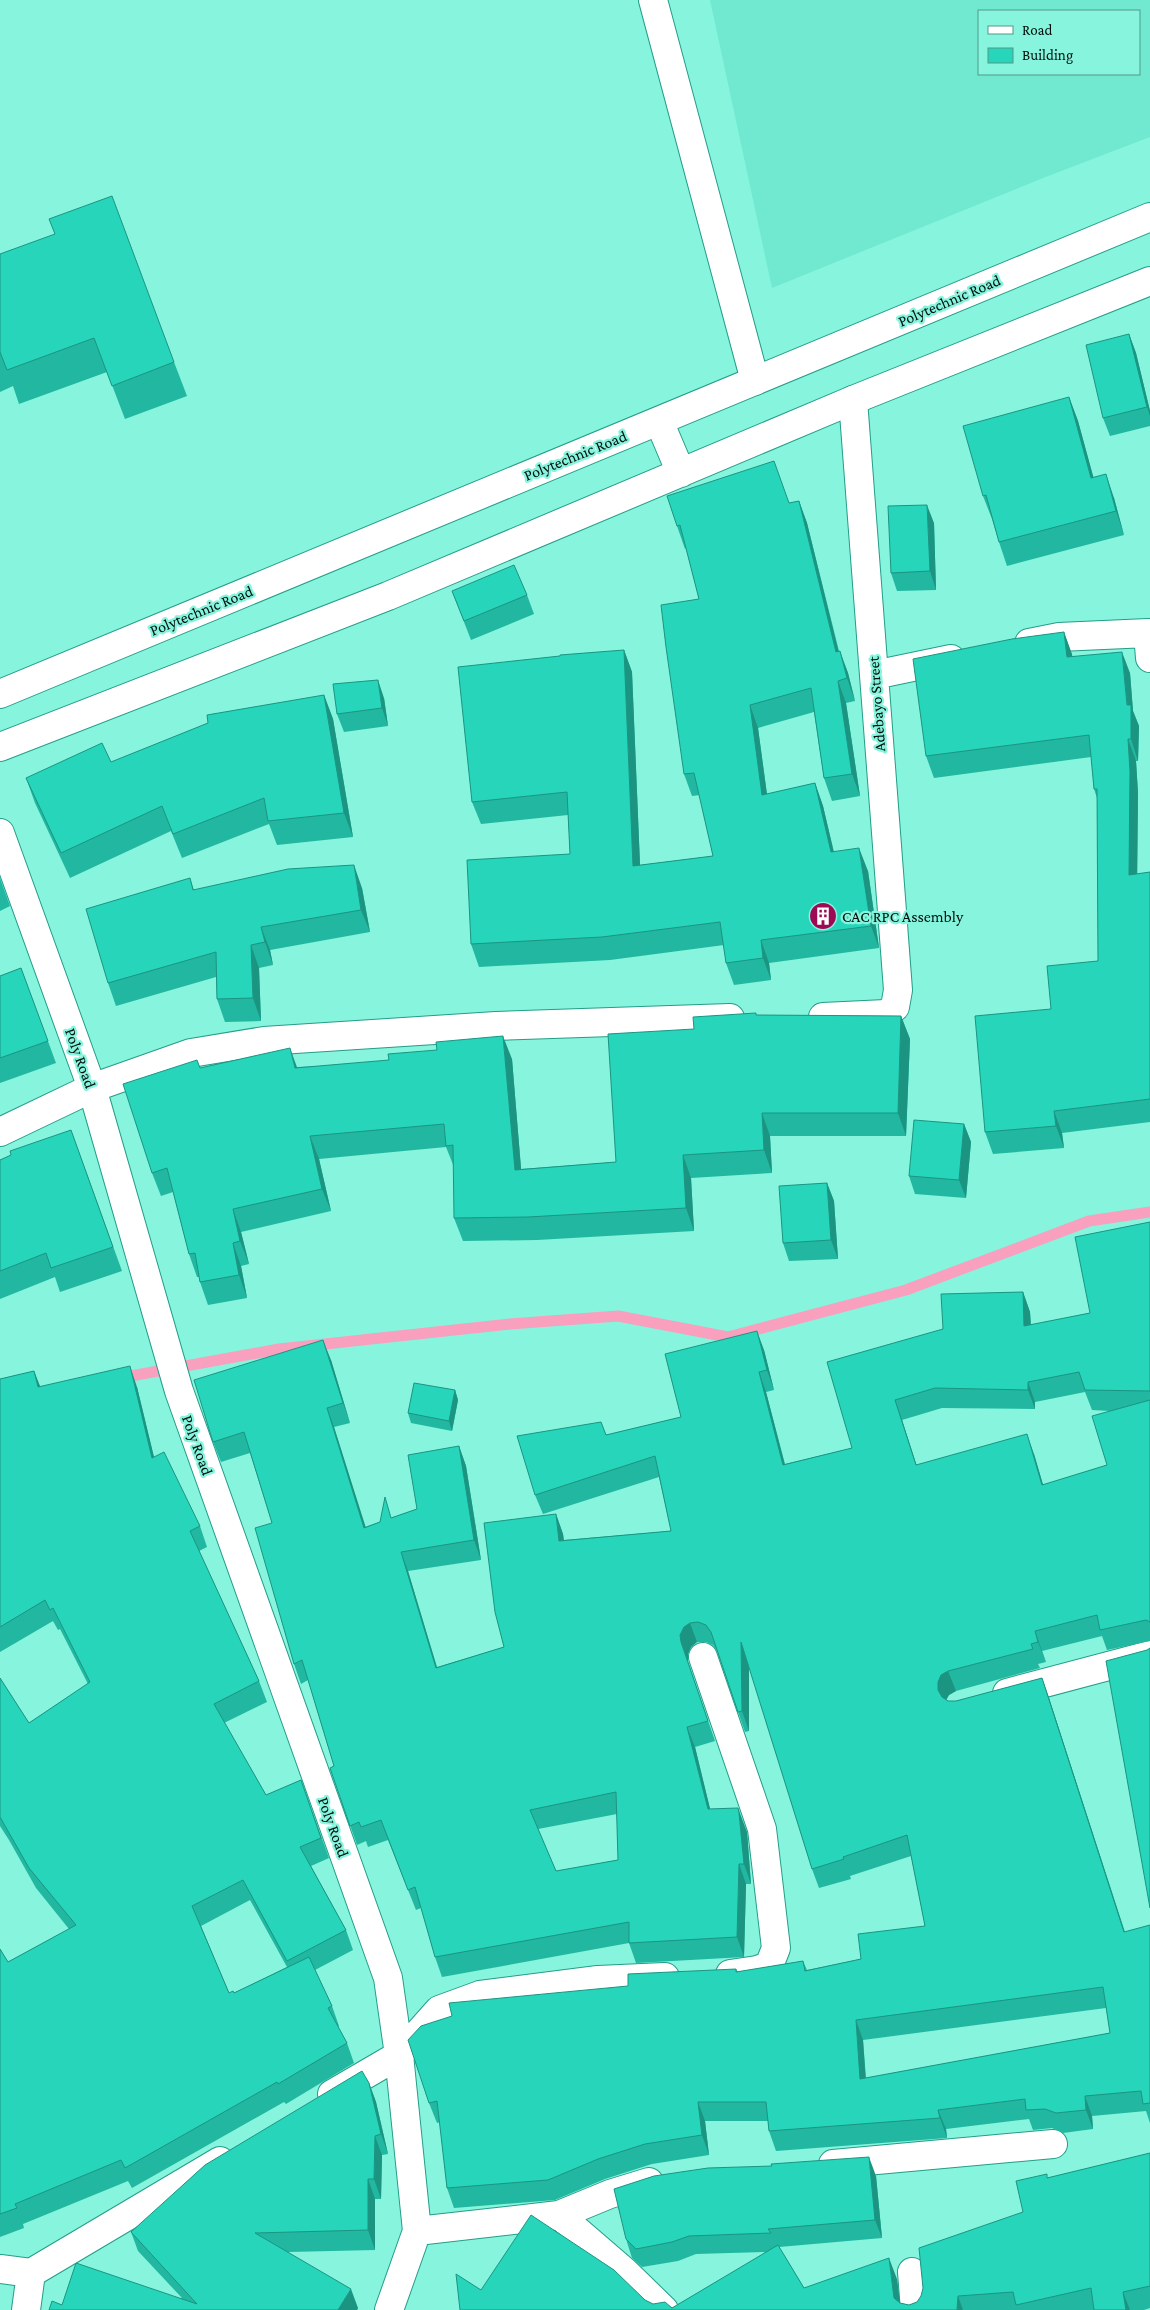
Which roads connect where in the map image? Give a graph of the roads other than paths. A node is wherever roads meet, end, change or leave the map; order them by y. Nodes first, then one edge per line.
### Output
1 (653, 0) edge
2 (1150, 217) edge
3 (1150, 281) edge
4 (755, 382) junction
5 (853, 400) junction
6 (659, 421) junction
7 (681, 473) junction
8 (1000, 649) edge
9 (971, 655) edge
10 (1150, 658) edge
11 (874, 675) junction
12 (0, 694) edge
13 (0, 747) edge
14 (0, 833) edge
15 (795, 1017) edge
16 (758, 1018) edge
17 (92, 1088) junction
18 (0, 1132) edge
19 (1150, 1655) edge
20 (703, 1657) dead end
21 (979, 1701) edge
22 (399, 2055) junction
23 (313, 2106) edge
24 (1053, 2144) dead end
25 (245, 2146) edge
26 (803, 2165) edge
27 (674, 2177) edge
28 (559, 2214) junction
29 (417, 2231) junction
30 (0, 2270) edge
31 (912, 2272) dead end
32 (31, 2273) junction
33 (26, 2310) edge
34 (389, 2310) edge
35 (664, 2310) edge
36 (915, 2310) edge

1 - 4 street
2 - 4 street, Polytechnic Road
3 - 5 street
4 - 6 street, Polytechnic Road
5 - 7 street
5 - 11 street, Adebayo Street
6 - 7 street
6 - 12 street, Polytechnic Road
7 - 13 street
8 - 10 street
9 - 11 street
11 - 15 street, Adebayo Street
14 - 17 street, Poly Road
16 - 17 street
17 - 18 street
17 - 22 street, Poly Road
19 - 21 street
20 - 22 street
22 - 23 street
22 - 29 street, Poly Road
24 - 26 street
25 - 32 street
27 - 28 street
28 - 29 street
28 - 35 street
29 - 34 street
30 - 32 street
31 - 36 street
32 - 33 street

